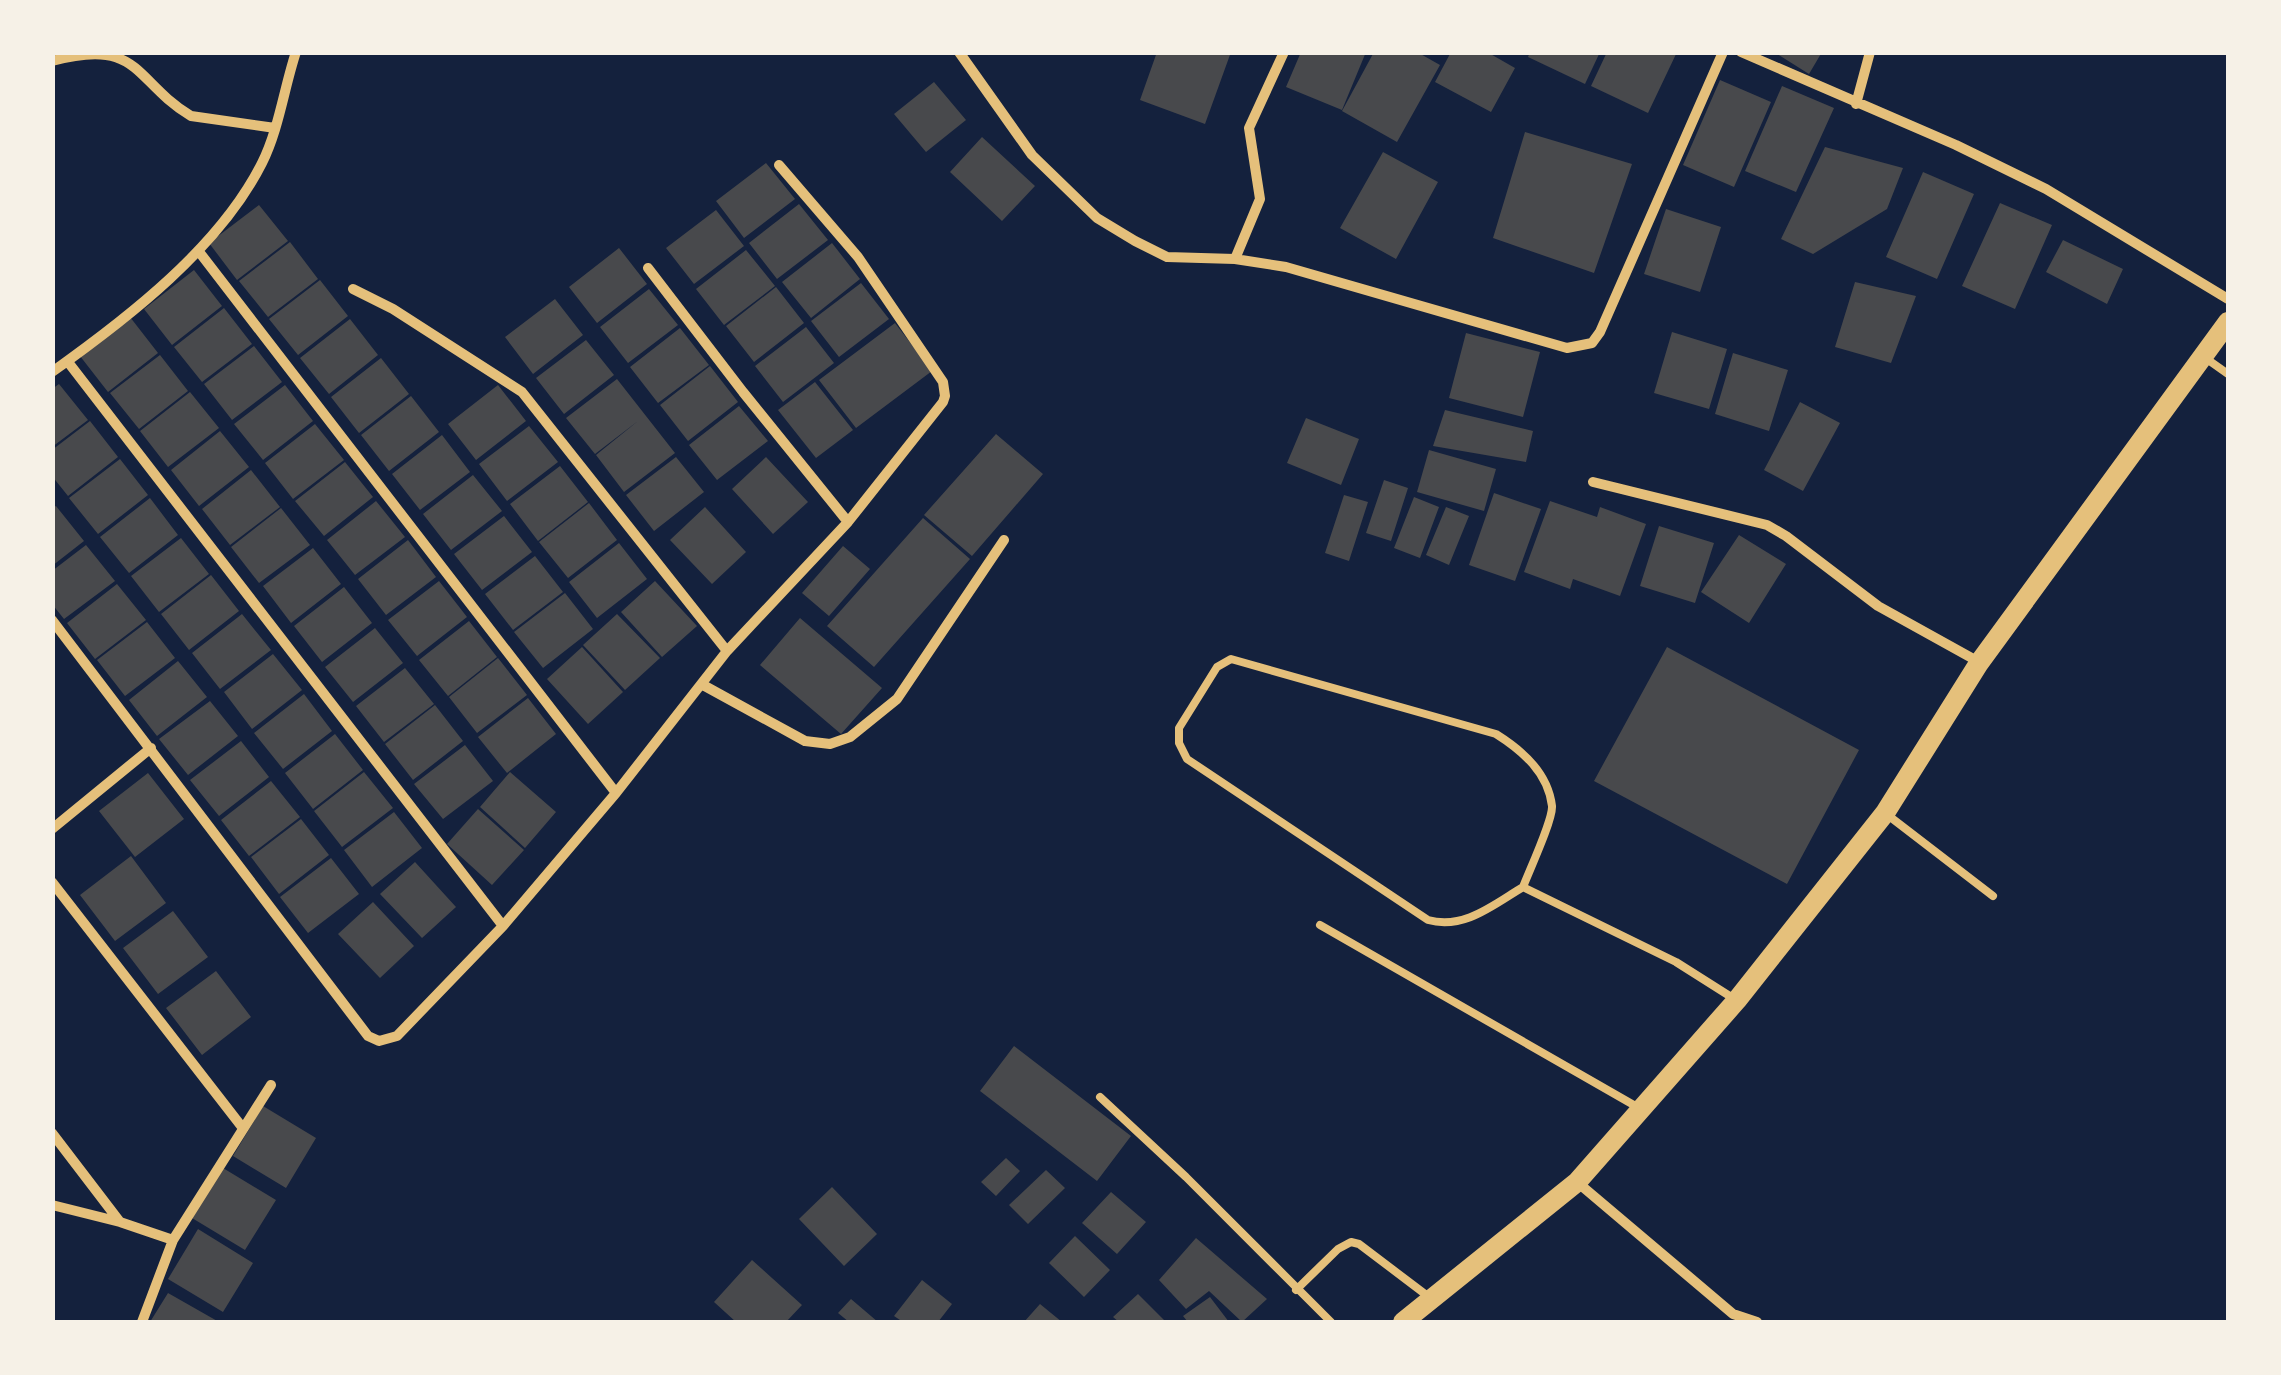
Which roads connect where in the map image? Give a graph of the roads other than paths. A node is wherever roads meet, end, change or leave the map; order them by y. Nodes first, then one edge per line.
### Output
1 (296, 52) edge
2 (959, 52) edge
3 (1284, 52) edge
4 (1723, 52) edge
5 (1741, 52) edge
6 (1870, 52) edge
7 (52, 61) edge
8 (1856, 104) junction
9 (274, 128) junction
10 (779, 165) dead end
11 (200, 253) junction
12 (1235, 259) junction
13 (648, 268) dead end
14 (352, 289) dead end
15 (2228, 299) edge
16 (2228, 322) edge
17 (2204, 357) junction
18 (68, 362) junction
19 (52, 372) edge
20 (2228, 374) edge
21 (1592, 482) dead end
22 (848, 522) junction
23 (1004, 540) dead end
24 (52, 620) edge
25 (728, 652) junction
26 (1980, 663) junction
27 (703, 685) junction
28 (151, 748) junction
29 (616, 793) junction
30 (1885, 813) junction
31 (52, 829) edge
32 (52, 882) edge
33 (1523, 887) junction
34 (1993, 896) dead end
35 (1320, 925) dead end
36 (503, 926) junction
37 (1737, 1000) junction
38 (271, 1085) dead end
39 (1100, 1097) dead end
40 (1643, 1110) junction
41 (242, 1127) junction
42 (52, 1133) edge
43 (1577, 1182) junction
44 (52, 1205) edge
45 (120, 1222) junction
46 (173, 1240) junction
47 (1296, 1290) junction
48 (1434, 1300) junction
49 (1409, 1321) edge
50 (142, 1322) edge
51 (1331, 1322) edge
52 (1757, 1322) edge

1 - 9 street
2 - 12 street
3 - 12 street
4 - 12 street
5 - 8 street
6 - 8 street
7 - 9 street
8 - 15 street
9 - 11 street
10 - 22 street
11 - 18 street
11 - 29 street
13 - 22 street
14 - 25 street
16 - 17 main road
17 - 20 lane
17 - 26 main road
18 - 19 street
18 - 36 street
21 - 26 street
22 - 25 street
23 - 27 street
24 - 28 street
25 - 27 street
26 - 30 main road
27 - 29 street
28 - 31 street
28 - 36 street
29 - 36 street
30 - 34 lane
30 - 37 main road
32 - 41 street
33 - 33 lane
33 - 37 lane
35 - 40 lane
37 - 40 main road
38 - 41 street
39 - 47 lane
40 - 43 main road
41 - 46 street
42 - 45 street
43 - 48 main road
43 - 52 street
44 - 45 street
45 - 46 street
46 - 50 street
47 - 48 lane
47 - 51 lane
48 - 49 main road

